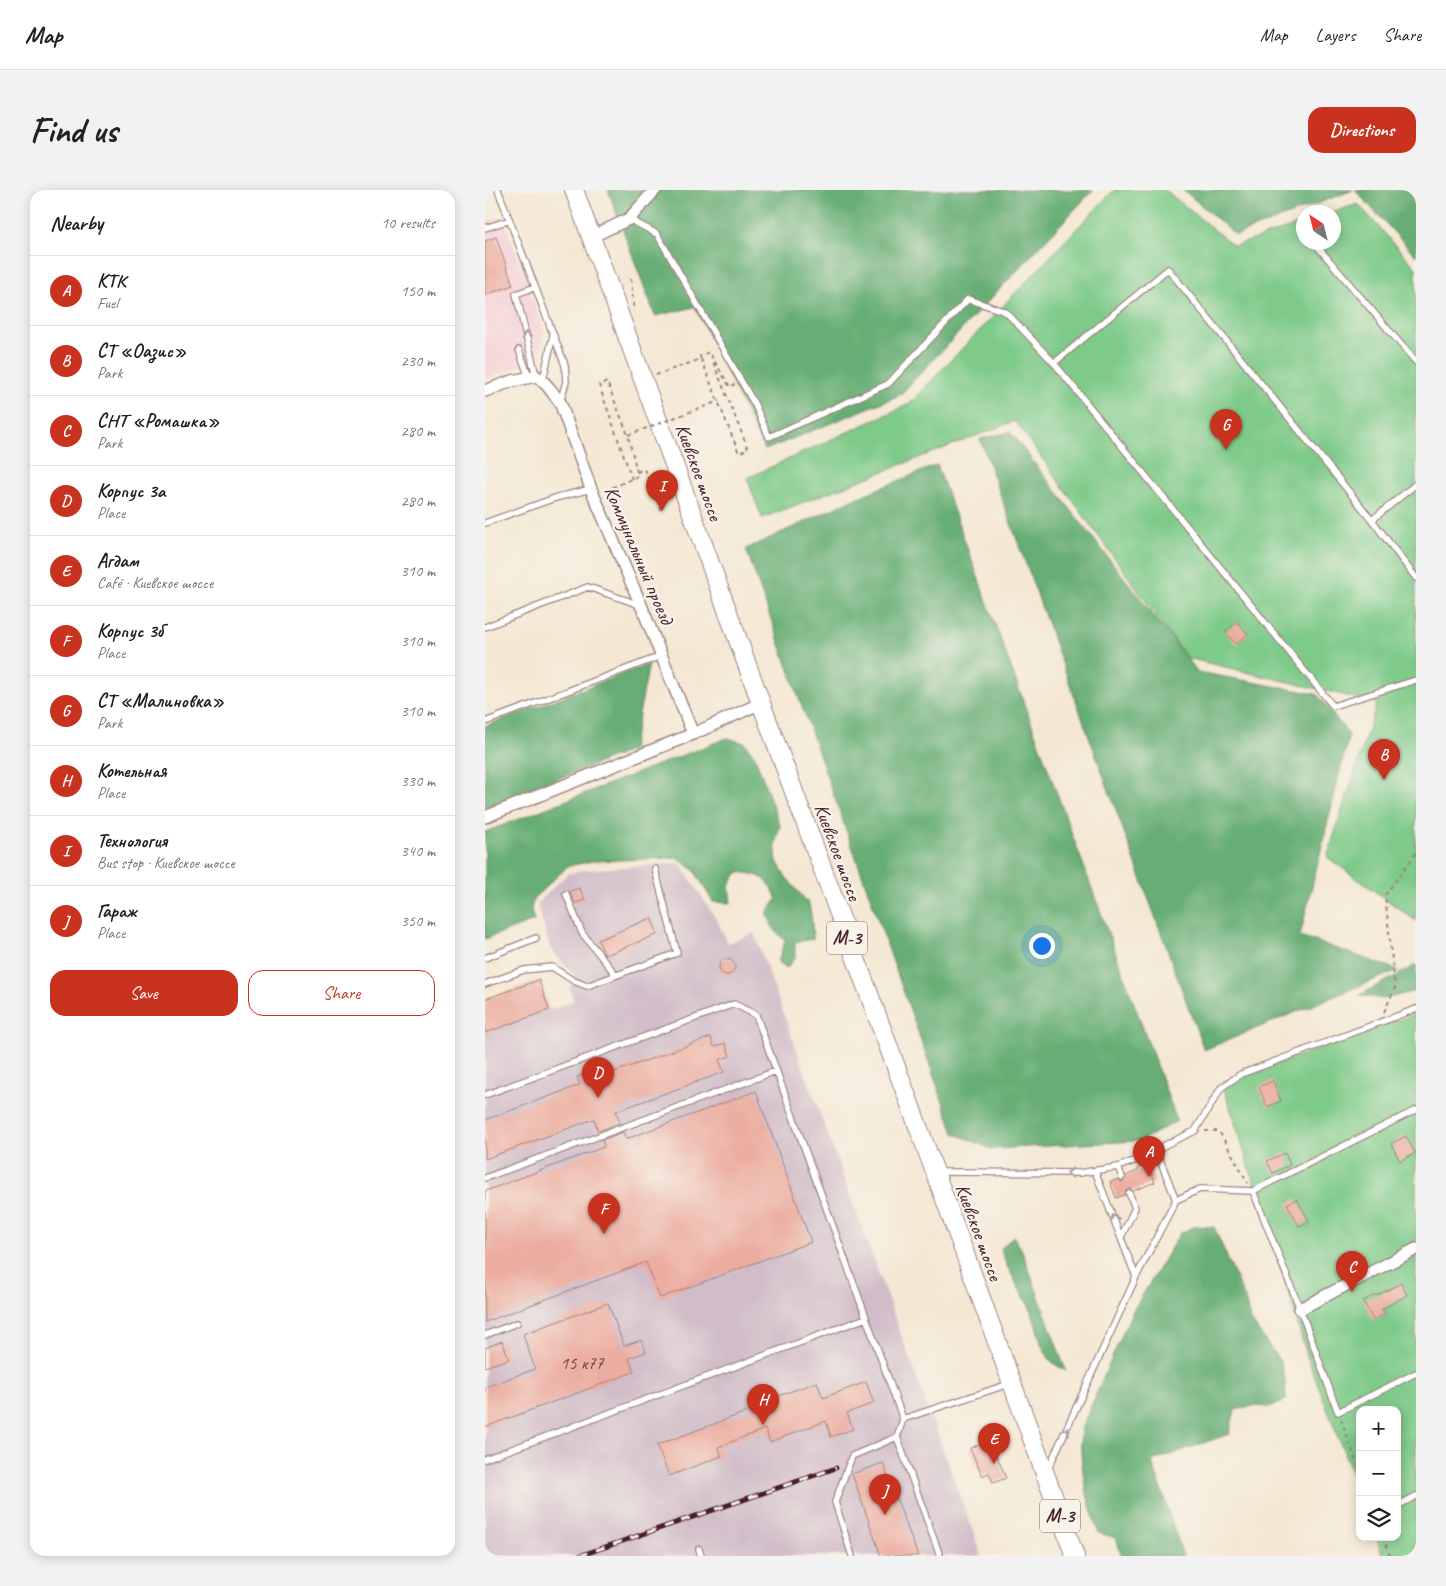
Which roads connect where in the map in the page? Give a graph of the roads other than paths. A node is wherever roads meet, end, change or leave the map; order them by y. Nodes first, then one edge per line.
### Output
1 (498, 190) edge
2 (574, 190) edge
3 (655, 190) edge
4 (629, 219) junction
5 (509, 220) junction
6 (485, 228) edge
7 (591, 237) junction
8 (1320, 250) edge
9 (535, 288) junction
10 (553, 336) junction
11 (519, 350) dead end
12 (1416, 362) edge
13 (1054, 363) junction
14 (536, 377) junction
15 (485, 391) edge
16 (560, 402) junction
17 (1416, 484) edge
18 (592, 492) junction
19 (1372, 520) junction
20 (485, 523) edge
21 (1416, 578) edge
22 (641, 605) junction
23 (485, 627) edge
24 (661, 656) junction
25 (1416, 680) edge
26 (761, 703) junction
27 (485, 722) edge
28 (693, 734) junction
29 (485, 817) edge
30 (655, 869) dead end
31 (566, 894) dead end
32 (536, 938) dead end
33 (485, 958) edge
34 (616, 975) junction
35 (485, 984) edge
36 (1416, 1010) edge
37 (776, 1071) junction
38 (485, 1095) edge
39 (1416, 1110) edge
40 (1157, 1152) junction
41 (1118, 1167) junction
42 (1095, 1171) junction
43 (935, 1172) junction
44 (1122, 1177) dead end
45 (485, 1178) edge
46 (1253, 1191) junction
47 (1129, 1193) dead end
48 (1176, 1200) junction
49 (1121, 1237) junction
50 (1416, 1249) edge
51 (1136, 1277) junction
52 (1300, 1309) junction
53 (866, 1318) junction
54 (517, 1323) dead end
55 (485, 1335) edge
56 (1416, 1372) edge
57 (1011, 1383) junction
58 (903, 1419) junction
59 (897, 1437) junction
60 (485, 1459) edge
61 (1045, 1475) junction
62 (1416, 1496) edge
63 (1401, 1504) edge
64 (699, 1550) dead end
65 (701, 1556) edge
66 (852, 1556) edge
67 (940, 1556) edge
68 (1075, 1556) edge

1 - 5 lane
2 - 7 highway, Киевское шоссе / М-3
3 - 4 street
4 - 7 street
4 - 13 lane
5 - 6 lane
5 - 9 lane
7 - 26 highway, Киевское шоссе / М-3
8 - 12 lane
9 - 10 lane
14 -> 9 lane
10 - 14 lane
10 - 16 lane
11 - 14 lane
13 - 19 lane
13 - 25 lane
14 - 15 street
14 - 16 street, Коммунальный проезд
16 - 18 street, Коммунальный проезд
17 - 19 lane
18 - 20 lane
18 - 22 street, Коммунальный проезд
19 - 21 lane
22 - 23 lane
22 - 24 street, Коммунальный проезд
24 - 27 lane
24 - 28 street, Коммунальный проезд
26 - 28 street
26 - 43 highway, Киевское шоссе / М-3
28 - 29 street
30 - 34 lane
31 - 34 lane
32 - 33 lane
34 - 35 lane
36 - 40 lane
37 - 38 lane
37 - 45 lane
37 - 53 lane
39 - 46 lane
40 - 41 lane
40 - 48 lane
41 - 42 lane
41 - 44 lane
42 -> 43 lane
49 -> 42 lane
43 - 57 highway, Киевское шоссе / М-3
46 - 48 lane
46 - 52 lane
47 - 49 lane
48 - 51 lane
49 - 51 lane
50 - 52 street
61 -> 51 lane
52 - 56 lane
53 - 58 lane
53 - 60 lane
54 - 55 lane
57 - 58 lane
57 - 61 highway, Киевское шоссе / М-3
58 - 59 lane
59 - 66 lane
59 - 67 lane
61 - 68 highway, Киевское шоссе / М-3
62 - 63 lane
64 - 65 lane

